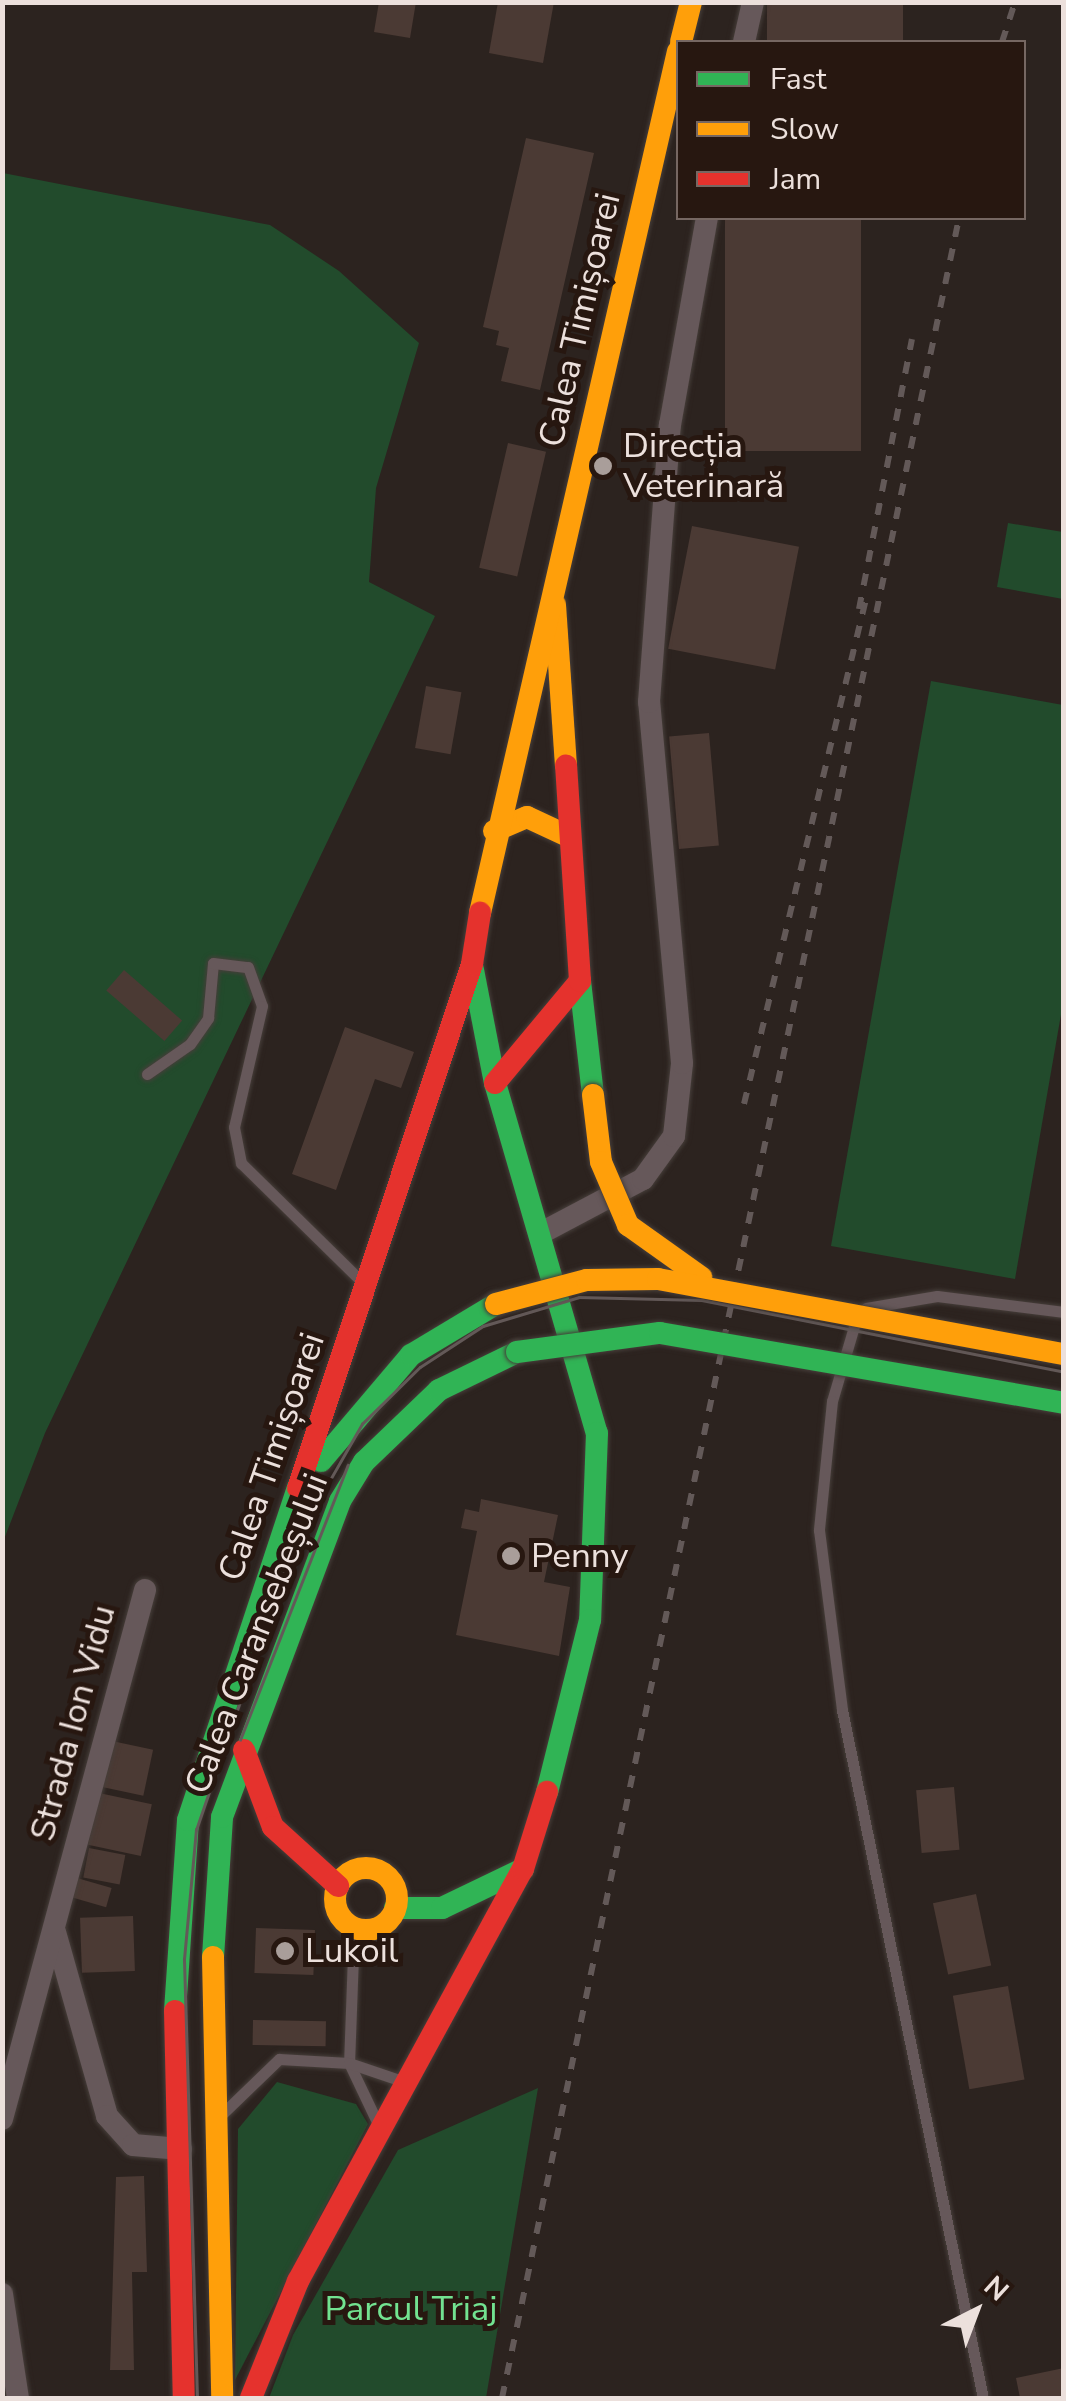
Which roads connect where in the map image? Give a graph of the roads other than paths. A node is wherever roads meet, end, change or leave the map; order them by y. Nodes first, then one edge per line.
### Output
1 (690, 2) edge
2 (753, 2) edge
3 (680, 40) edge
4 (744, 40) edge
5 (676, 60) edge
6 (707, 220) edge
7 (555, 606) junction
8 (494, 830) junction
9 (568, 836) junction
10 (472, 964) junction
11 (580, 980) junction
12 (486, 1036) junction
13 (526, 1046) junction
14 (147, 1074) dead end
15 (495, 1083) junction
16 (543, 1232) junction
17 (721, 1285) junction
18 (367, 1286) junction
19 (1064, 1312) edge
20 (1064, 1354) edge
21 (1064, 1403) edge
22 (296, 1506) junction
23 (145, 1590) dead end
24 (244, 1750) junction
25 (522, 1870) junction
26 (338, 1886) junction
27 (396, 1908) junction
28 (354, 1928) junction
29 (55, 1932) junction
30 (349, 2062) junction
31 (415, 2075) junction
32 (2, 2119) edge
33 (212, 2126) junction
34 (381, 2136) junction
35 (181, 2150) junction
36 (2, 2294) edge
37 (18, 2398) edge
38 (184, 2398) edge
39 (222, 2398) edge
40 (251, 2398) edge
41 (983, 2398) edge

1 - 3 main road
2 - 4 street
5 - 7 main road, Calea Timișoarei
6 - 16 street
7 - 8 main road, Calea Timișoarei
7 - 9 main road, Calea Timișoarei
8 - 9 main road
8 - 10 main road, Calea Timișoarei
9 - 11 main road, Calea Timișoarei
10 - 12 main road, Calea Timișoarei
10 - 18 main road, Calea Timișoarei
11 - 13 main road
11 - 17 main road, Calea Timișoarei, bridge
12 - 13 main road
12 - 15 main road, Calea Timișoarei
13 - 15 main road
14 - 18 lane
15 - 16 main road, Calea Timișoarei
16 - 25 main road, Calea Timișoarei
17 - 20 main road, Calea Caransebeșului, bridge
17 - 22 main road, Calea Caransebeșului, bridge
18 - 22 main road, Calea Timișoarei
19 - 41 lane
21 - 24 main road, Calea Caransebeșului, bridge
22 - 35 main road, Calea Timișoarei
23 - 29 street, Strada Ion Vidu
24 - 26 main road
24 - 33 main road, Calea Caransebeșului
25 - 27 main road
25 - 31 main road, Calea Timișoarei
26 - 27 main road
26 - 28 main road
27 - 28 main road
28 - 30 lane
29 - 32 street, Strada Ion Vidu
29 - 35 street
30 - 31 lane
30 - 33 lane
30 - 34 lane
31 - 34 main road, Calea Timișoarei
33 - 39 main road, Calea Caransebeșului
34 - 40 main road, Calea Timișoarei
35 - 38 main road, Calea Timișoarei
36 - 37 street

